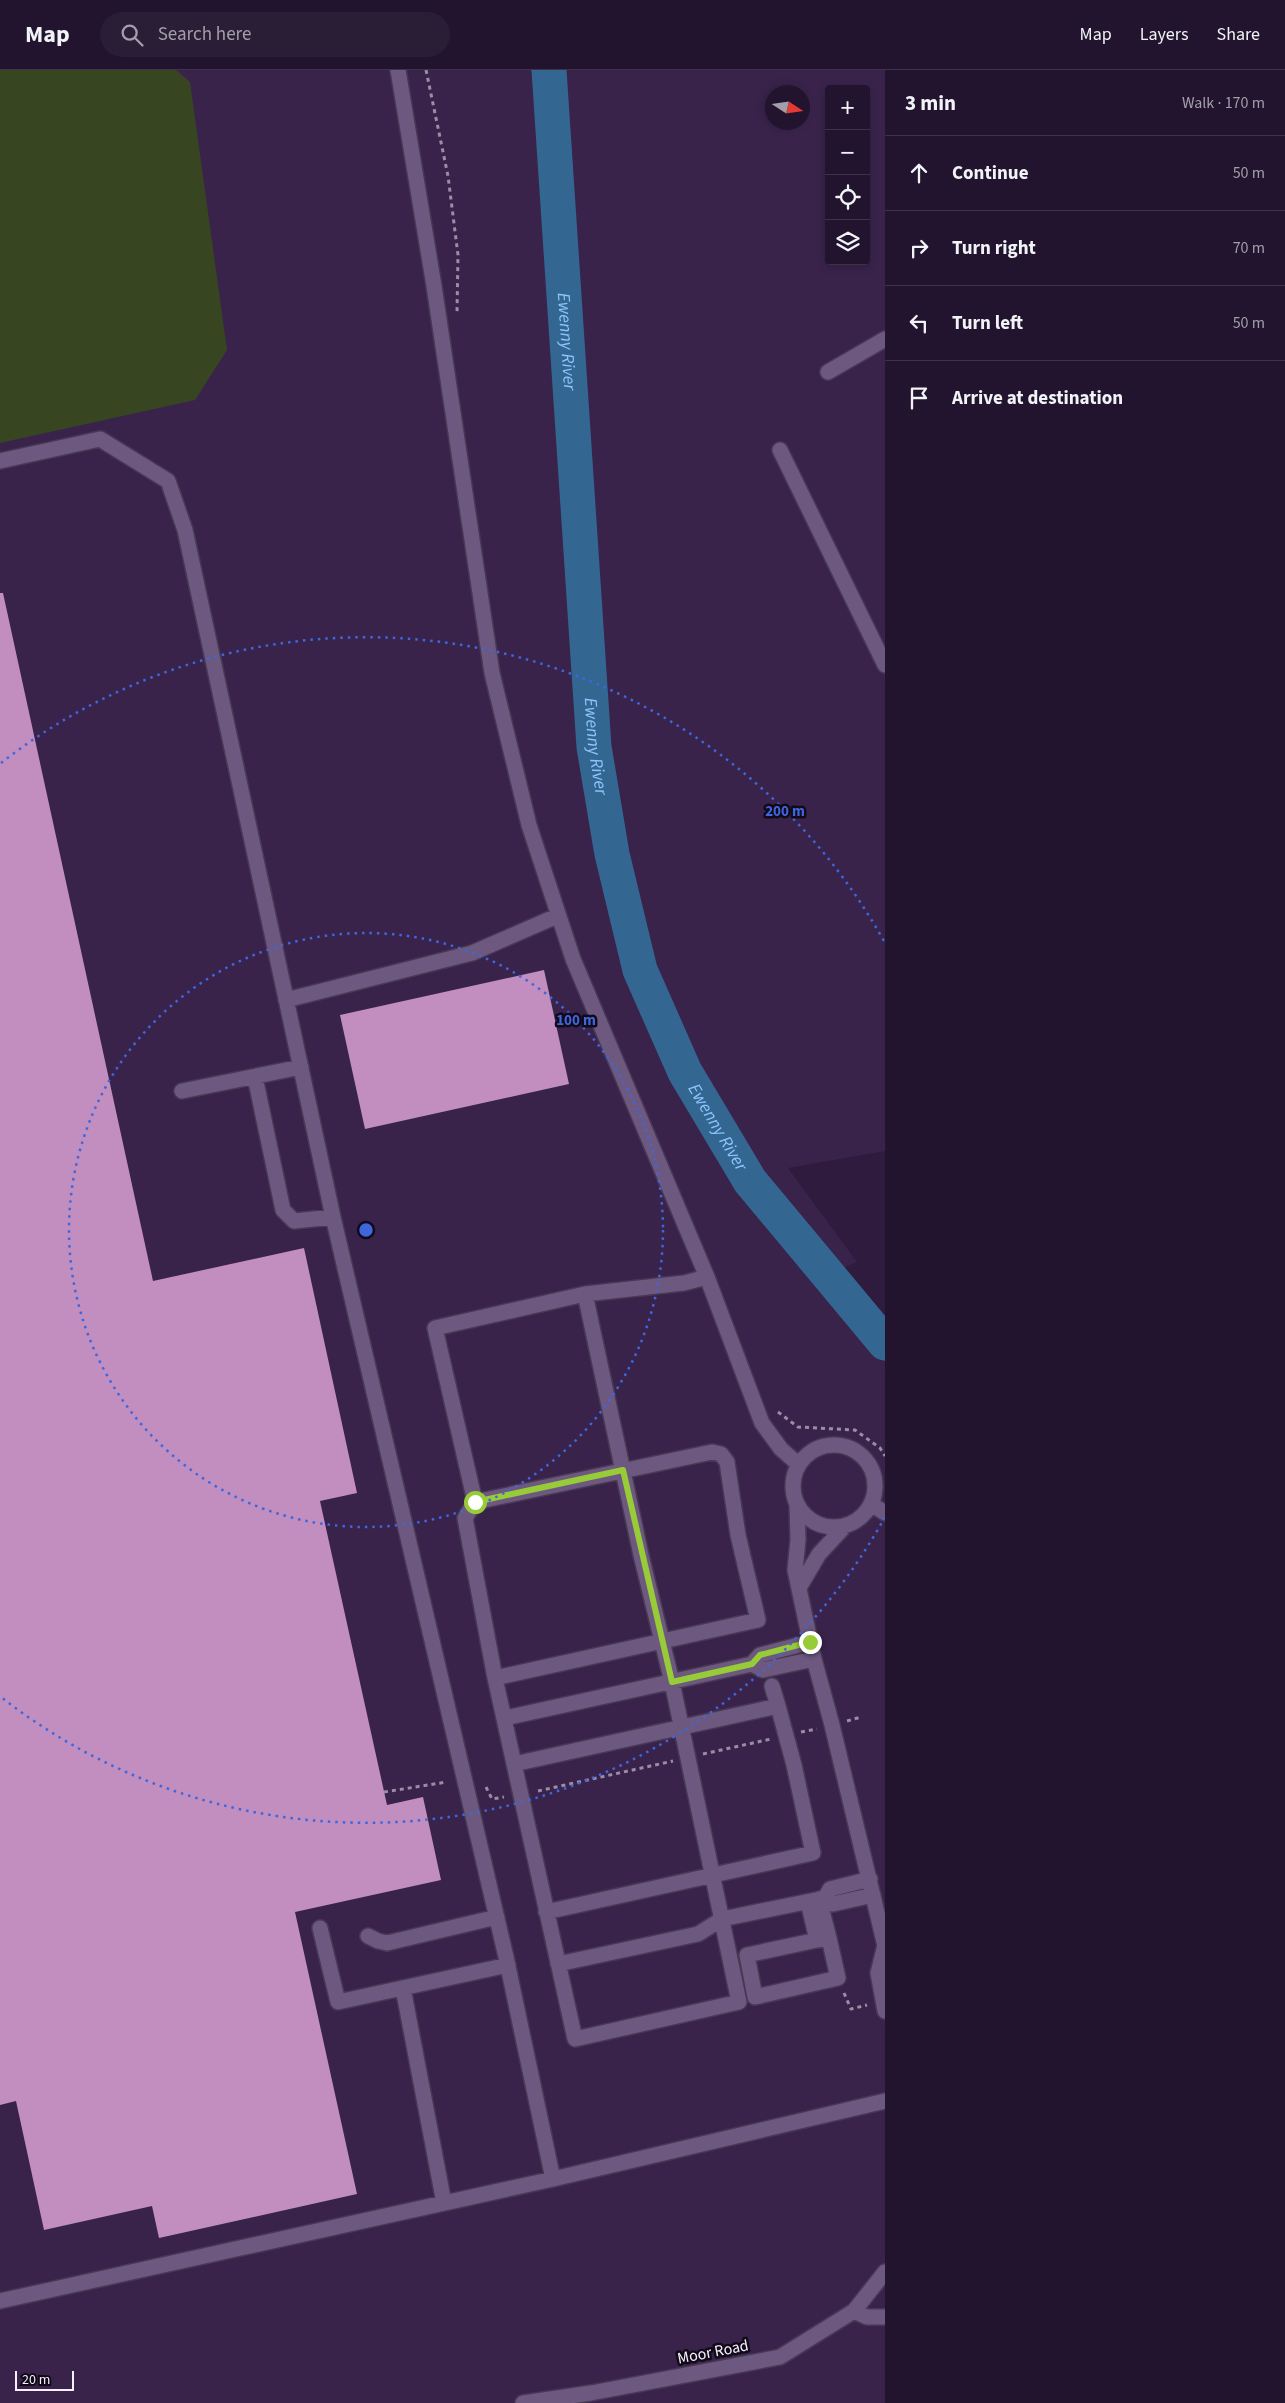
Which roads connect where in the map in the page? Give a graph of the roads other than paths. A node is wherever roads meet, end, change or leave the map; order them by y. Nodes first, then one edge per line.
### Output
1 (398, 70) edge
2 (885, 339) edge
3 (828, 372) dead end
4 (780, 450) dead end
5 (0, 461) edge
6 (885, 665) edge
7 (557, 916) junction
8 (286, 1000) junction
9 (301, 1067) junction
10 (255, 1077) junction
11 (182, 1091) dead end
12 (333, 1217) junction
13 (707, 1277) junction
14 (585, 1294) junction
15 (798, 1464) junction
16 (623, 1470) junction
17 (475, 1502) junction
18 (871, 1504) junction
19 (797, 1505) junction
20 (885, 1513) edge
21 (846, 1525) junction
22 (799, 1588) junction
23 (661, 1640) junction
24 (810, 1642) junction
25 (814, 1659) junction
26 (752, 1664) junction
27 (495, 1678) junction
28 (672, 1682) junction
29 (772, 1686) dead end
30 (778, 1706) junction
31 (505, 1718) junction
32 (680, 1727) junction
33 (514, 1764) junction
34 (712, 1874) junction
35 (870, 1879) junction
36 (873, 1895) junction
37 (817, 1900) junction
38 (546, 1912) junction
39 (497, 1917) junction
40 (722, 1920) junction
41 (320, 1928) dead end
42 (368, 1936) dead end
43 (823, 1939) junction
44 (885, 1946) edge
45 (558, 1964) junction
46 (508, 1965) junction
47 (403, 1988) junction
48 (885, 2011) edge
49 (885, 2101) edge
50 (553, 2179) junction
51 (444, 2203) junction
52 (883, 2275) edge
53 (0, 2301) edge
54 (854, 2311) junction
55 (885, 2317) edge
56 (523, 2403) edge

1 - 7 street
2 - 3 street
4 - 6 street
5 - 8 street
7 - 8 street
7 - 13 street
8 - 9 street
9 - 10 street
9 - 12 street
10 - 11 street
10 - 12 street
12 - 39 street
13 - 14 street
13 - 15 street
14 - 16 street
14 - 17 street
15 - 18 street
15 - 19 street
16 - 17 street
16 - 23 street
16 - 23 street
17 - 27 street
18 - 20 street
18 - 21 street
19 - 21 street
19 - 22 street
21 - 22 street
22 - 24 street
23 - 27 street
23 - 28 street
24 - 25 street
24 - 26 street
25 - 26 street
25 - 35 street
26 - 28 street
27 - 31 street
28 - 31 street
28 - 32 street
29 - 30 street
30 - 32 street
30 - 34 street
31 - 33 street
32 - 33 street
32 - 34 street
33 - 38 street
34 - 38 street
34 - 40 street
35 - 36 street
35 - 37 street
36 - 37 street
36 - 44 street
37 - 40 street
37 - 43 street
38 - 45 street
39 - 42 street
39 - 46 street
40 - 45 street
40 - 45 street
41 - 47 street
43 - 43 street
44 - 48 street
46 - 47 street
46 - 50 street
47 - 51 street
49 - 50 street
50 - 51 street
51 - 53 street
52 - 54 street, Moor Road
54 - 55 street
54 - 56 street, Moor Road

